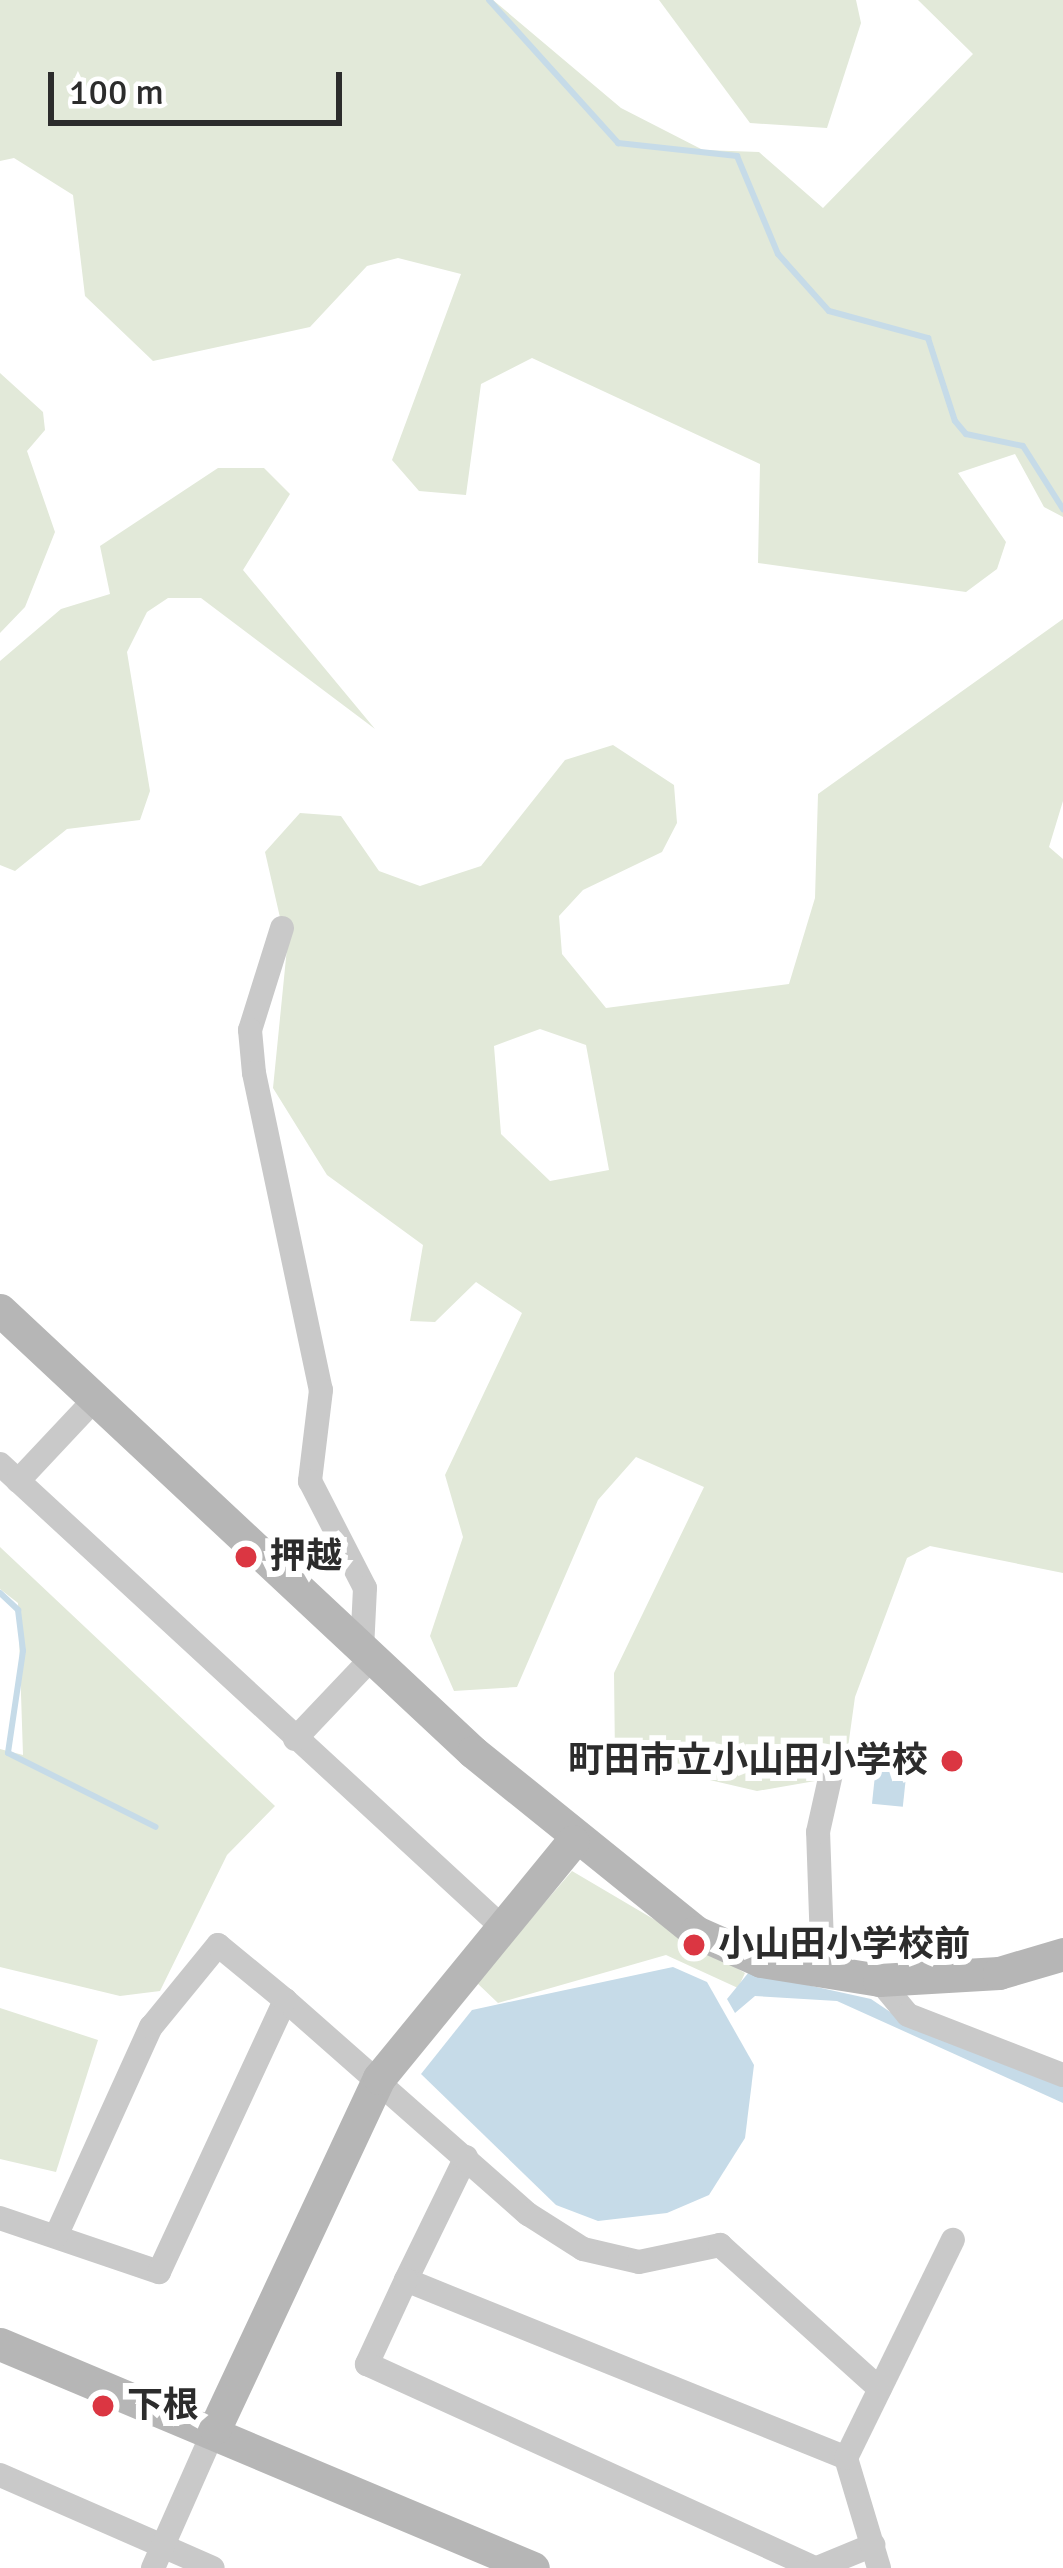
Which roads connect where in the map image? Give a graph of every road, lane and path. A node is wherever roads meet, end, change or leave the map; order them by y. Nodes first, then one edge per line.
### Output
1 (282, 928) dead end
2 (0, 1310) edge
3 (95, 1399) junction
4 (9, 1473) edge
5 (366, 1654) junction
6 (295, 1738) junction
7 (833, 1765) dead end
8 (573, 1841) junction
9 (501, 1927) junction
10 (1063, 1954) edge
11 (823, 1973) junction
12 (879, 1980) junction
13 (285, 2000) junction
14 (1063, 2074) edge
15 (379, 2078) junction
16 (466, 2156) junction
17 (0, 2218) edge
18 (56, 2236) junction
19 (953, 2240) dead end
20 (406, 2280) junction
21 (0, 2344) edge
22 (880, 2389) junction
23 (215, 2428) junction
24 (846, 2458) junction
25 (0, 2475) edge
26 (158, 2556) edge
27 (876, 2556) edge
28 (213, 2568) edge
29 (533, 2568) edge
30 (816, 2568) edge

1 - 5 street
2 - 3 main road
3 - 4 street
3 - 5 main road
4 - 6 street
5 - 6 street
5 - 8 main road
6 - 9 street
7 - 11 street
8 - 9 main road
8 - 11 main road
9 - 15 main road
10 - 12 main road
11 - 12 main road
12 - 14 street
13 - 15 street
13 - 18 street
13 - 18 street
15 - 16 street
15 - 23 main road
16 - 20 street
16 - 22 street
17 - 18 street
19 - 22 street
20 - 24 street
20 - 30 street
21 - 23 main road
22 - 24 street
23 - 26 street
23 - 29 main road
24 - 27 street
25 - 26 street
26 - 28 street
27 - 30 street

